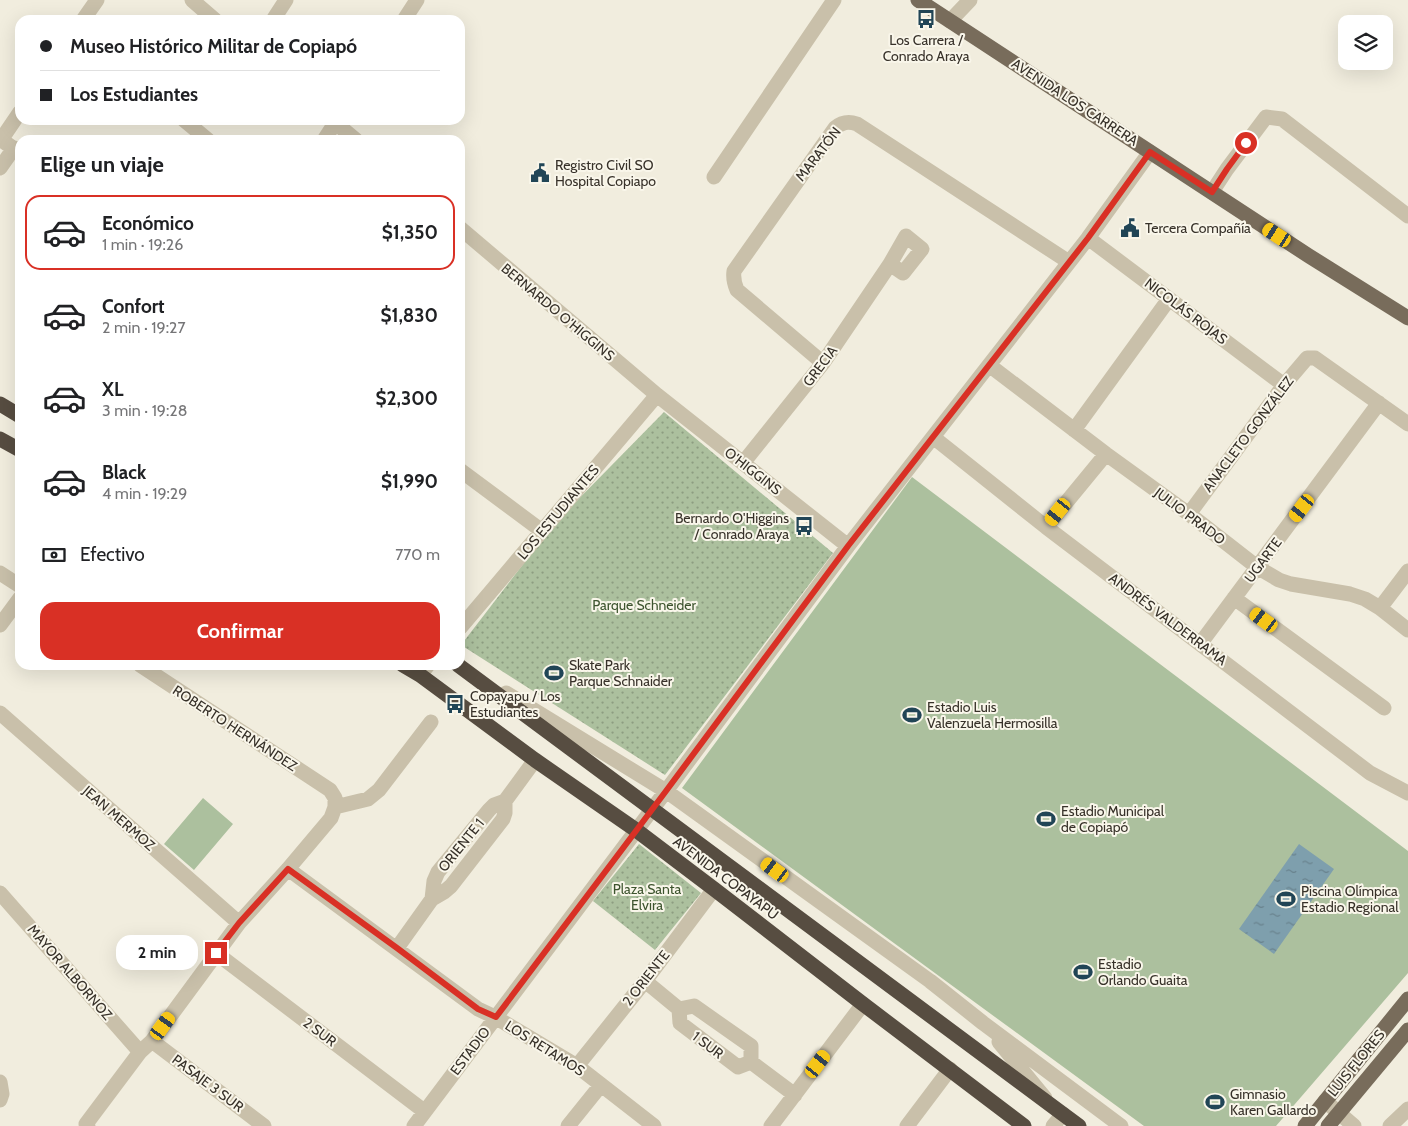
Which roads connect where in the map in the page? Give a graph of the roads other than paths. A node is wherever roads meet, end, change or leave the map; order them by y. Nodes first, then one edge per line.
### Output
1 (97, 0) edge
2 (192, 0) edge
3 (286, 0) edge
4 (417, 0) edge
5 (834, 0) edge
6 (918, 0) edge
7 (970, 0) edge
8 (86, 15) edge
9 (210, 15) edge
10 (276, 15) edge
11 (407, 15) edge
12 (950, 21) junction
13 (16, 125) edge
14 (190, 125) edge
15 (339, 125) edge
16 (202, 135) edge
17 (350, 135) edge
18 (9, 145) edge
19 (1150, 152) junction
20 (0, 168) edge
21 (714, 177) dead end
22 (1212, 192) junction
23 (1408, 216) edge
24 (465, 232) edge
25 (1088, 238) junction
26 (1069, 262) junction
27 (890, 264) dead end
28 (1169, 299) junction
29 (1408, 318) edge
30 (823, 363) junction
31 (989, 365) junction
32 (1284, 385) junction
33 (657, 395) junction
34 (1379, 403) junction
35 (0, 404) edge
36 (15, 413) edge
37 (1408, 424) edge
38 (1074, 430) junction
39 (933, 437) junction
40 (0, 438) edge
41 (15, 447) edge
42 (1106, 454) junction
43 (743, 463) junction
44 (465, 474) edge
45 (1189, 514) junction
46 (1046, 527) junction
47 (542, 531) junction
48 (848, 546) junction
49 (1257, 567) junction
50 (1408, 572) edge
51 (0, 573) edge
52 (15, 583) edge
53 (1234, 598) junction
54 (15, 605) edge
55 (1380, 608) junction
56 (465, 622) edge
57 (0, 625) edge
58 (1408, 630) edge
59 (1200, 644) junction
60 (465, 669) edge
61 (465, 669) edge
62 (148, 670) edge
63 (424, 670) edge
64 (1384, 708) dead end
65 (0, 713) edge
66 (431, 722) dead end
67 (535, 760) junction
68 (666, 791) junction
69 (1408, 793) edge
70 (335, 807) junction
71 (652, 809) junction
72 (636, 830) junction
73 (288, 869) junction
74 (714, 889) junction
75 (0, 892) edge
76 (239, 923) junction
77 (397, 948) junction
78 (216, 953) junction
79 (645, 981) junction
80 (1408, 999) edge
81 (863, 1004) junction
82 (679, 1008) junction
83 (496, 1017) junction
84 (984, 1023) junction
85 (1408, 1030) edge
86 (152, 1041) junction
87 (140, 1052) junction
88 (751, 1062) junction
89 (577, 1066) junction
90 (950, 1069) junction
91 (0, 1082) edge
92 (601, 1085) junction
93 (795, 1095) junction
94 (0, 1100) edge
95 (1325, 1101) junction
96 (1408, 1109) edge
97 (424, 1111) junction
98 (1339, 1113) junction
99 (1056, 1115) edge
100 (87, 1125) edge
101 (264, 1126) edge
102 (414, 1126) edge
103 (568, 1126) edge
104 (654, 1126) edge
105 (771, 1126) edge
106 (908, 1126) edge
107 (1024, 1126) edge
108 (1079, 1126) edge
109 (1121, 1126) edge
110 (1305, 1126) edge
111 (1328, 1126) edge
112 (1354, 1126) edge
113 (1390, 1126) edge

1 - 8 street
2 - 9 street
3 - 10 street
4 - 11 street
5 - 21 street
6 - 12 main road, AVENIDA LOS CARRERA
7 - 12 street
12 - 19 main road, AVENIDA LOS CARRERA
13 - 18 street
14 - 16 street
15 - 17 street
18 - 20 street
19 - 22 main road, AVENIDA LOS CARRERA
19 - 25 street, ESTADIO
22 - 23 street
22 - 29 main road, AVENIDA LOS CARRERA
24 - 33 street, BERNARDO O'HIGGINS
25 - 26 street, ESTADIO
25 - 28 street, NICOLÁS ROJAS
26 - 30 street, MARATÓN
26 - 31 street, ESTADIO
27 - 30 street, GRECIA
28 - 32 street, NICOLÁS ROJAS
28 - 38 street
30 - 43 street, GRECIA
31 - 38 street, JULIO PRADO
31 - 39 street, ESTADIO
32 - 34 street, ANACLETO GONZÁLEZ
32 - 45 street, ANACLETO GONZÁLEZ
33 - 43 street, O'HIGGINS
33 - 47 street, LOS ESTUDIANTES
34 - 37 street
34 - 49 street, UGARTE
35 - 36 highway
38 - 42 street, JULIO PRADO
39 - 46 street, ANDRÉS VALDERRAMA
39 - 48 street, ESTADIO
40 - 41 highway
42 - 45 street, JULIO PRADO
42 - 46 street
43 - 48 street, O'HIGGINS
44 - 47 street
45 - 49 street, JULIO PRADO
46 - 59 street, ANDRÉS VALDERRAMA
47 - 56 street, LOS ESTUDIANTES
48 - 68 street, ESTADIO
49 - 53 street, UGARTE
49 - 55 street, JULIO PRADO
50 - 55 street
51 - 52 street
53 - 59 street, UGARTE
53 - 64 street
54 - 57 street
55 - 58 street, JULIO PRADO
59 - 69 street, ANDRÉS VALDERRAMA
60 - 68 street, AVENIDA COPAYAPU
61 - 71 highway, AVENIDA COPAYAPU
62 - 70 street, ROBERTO HERNÁNDEZ
63 - 67 highway, AVENIDA COPAYAPU
65 - 76 street, JEAN MERMOZ
66 - 70 street
67 - 72 highway, AVENIDA COPAYAPU
67 - 77 street, ORIENTE 1
68 - 71 street, ESTADIO
68 - 84 street, AVENIDA COPAYAPU
70 - 73 street
71 - 72 street, ESTADIO
71 - 99 highway, AVENIDA COPAYAPU
72 - 74 highway, AVENIDA COPAYAPU
72 - 83 street, ESTADIO
73 - 76 street
73 - 77 street, LOS RETAMOS
74 - 79 street, 2 ORIENTE
74 - 81 highway, AVENIDA COPAYAPU
75 - 87 street, MAYOR ALBORNOZ
76 - 78 street
77 - 83 street, LOS RETAMOS
78 - 86 street
78 - 97 street, 2 SUR
79 - 82 street, 1 SUR
79 - 89 street, 2 ORIENTE
80 - 95 main road, LUIS FLORES
81 - 90 highway, AVENIDA COPAYAPU
81 - 93 street
82 - 88 street, 1 SUR
82 - 88 street, 1 SUR
83 - 89 street, LOS RETAMOS
83 - 97 street, ESTADIO
84 - 99 street, AVENIDA COPAYAPU
84 - 109 street, AVENIDA COPAYAPU
85 - 98 main road, LUIS FLORES
86 - 87 street
86 - 101 street, PASAJE 3 SUR
87 - 100 street
88 - 93 street
89 - 92 street, LOS RETAMOS
90 - 106 street
90 - 107 highway, AVENIDA COPAYAPU
91 - 94 street
92 - 103 street
92 - 104 street, LOS RETAMOS
93 - 105 street
95 - 98 street
95 - 110 main road, LUIS FLORES
96 - 113 street
97 - 102 street, ESTADIO
98 - 111 main road, LUIS FLORES
98 - 112 street
99 - 108 highway, AVENIDA COPAYAPU

